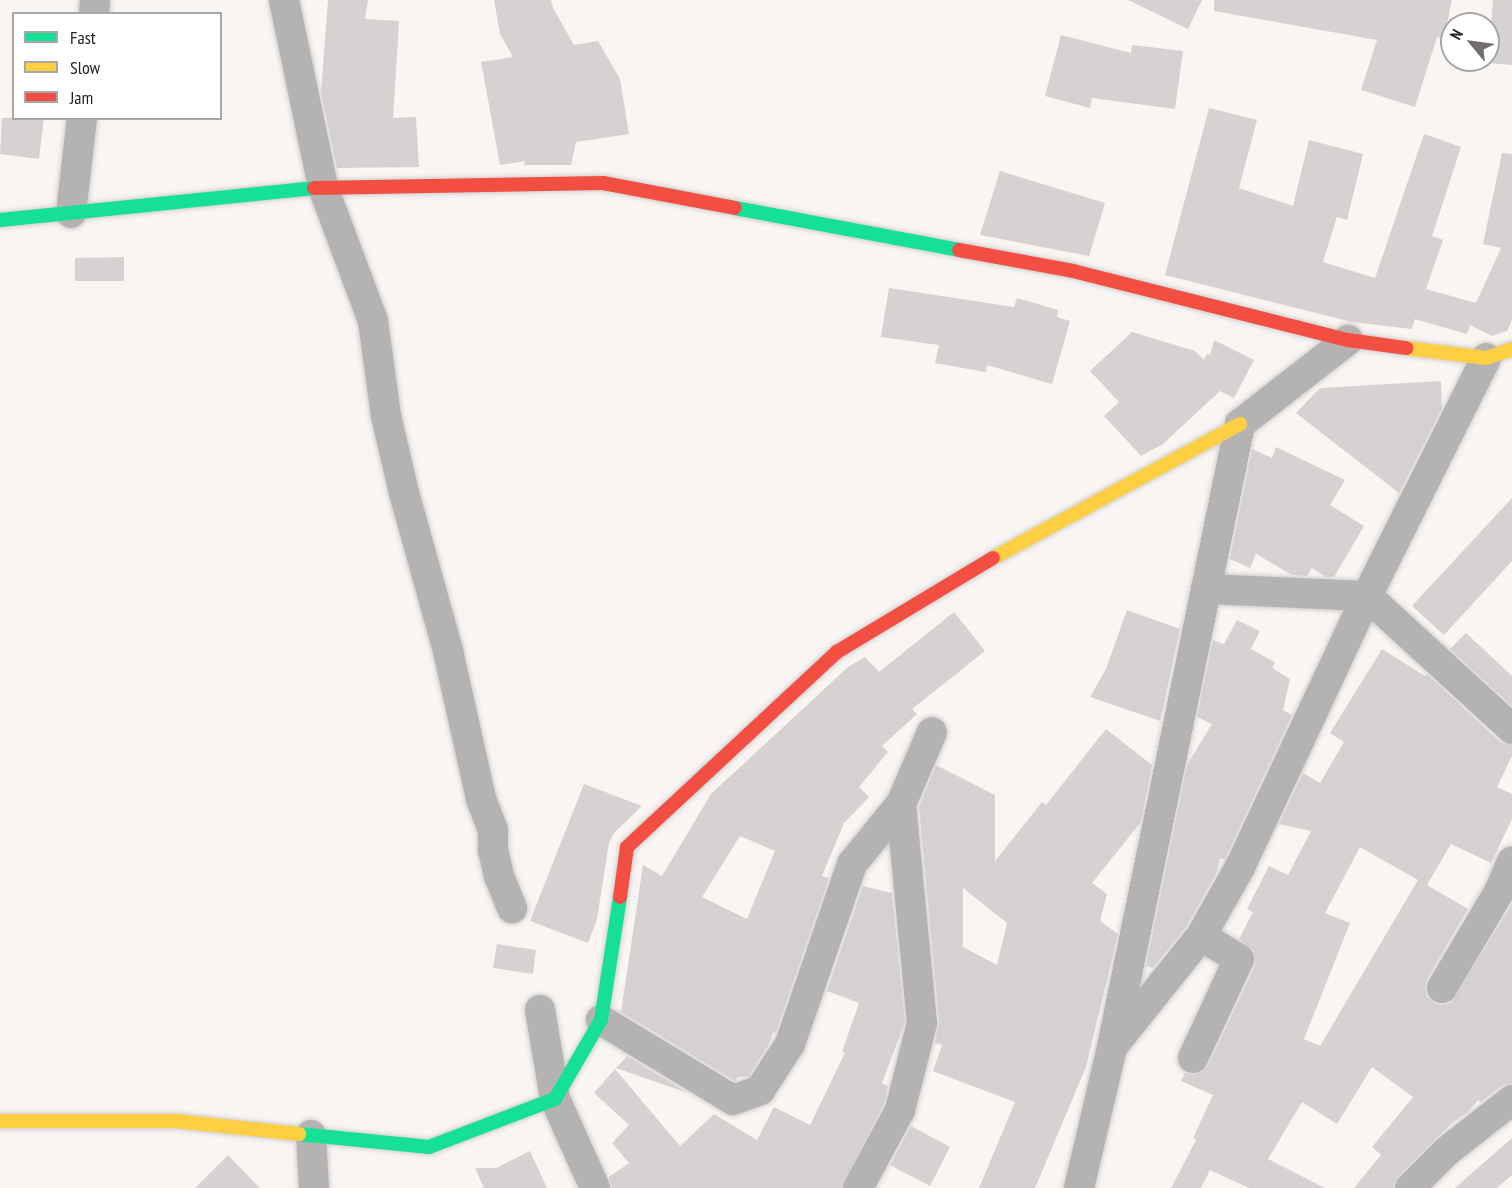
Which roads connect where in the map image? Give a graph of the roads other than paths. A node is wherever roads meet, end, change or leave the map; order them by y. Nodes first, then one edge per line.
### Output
1 (284, 0) edge
2 (82, 120) edge
3 (323, 187) junction
4 (71, 213) junction
5 (0, 220) edge
6 (1348, 340) junction
7 (1499, 354) edge
8 (1240, 424) junction
9 (1206, 589) junction
10 (1367, 596) junction
11 (1512, 729) edge
12 (932, 732) dead end
13 (901, 804) junction
14 (1512, 862) edge
15 (512, 908) dead end
16 (1201, 936) junction
17 (1442, 988) dead end
18 (540, 1010) dead end
19 (601, 1020) junction
20 (1112, 1047) junction
21 (1193, 1058) dead end
22 (555, 1099) junction
23 (1512, 1100) edge
24 (0, 1121) edge
25 (311, 1135) junction
26 (589, 1186) edge
27 (314, 1188) edge
28 (858, 1188) edge
29 (1079, 1188) edge
30 (1410, 1188) edge

1 - 3 street
2 - 4 street
3 - 4 street
3 - 6 street
3 - 15 street
4 - 5 street
6 - 7 street
6 - 8 street
7 - 10 street
8 - 9 street
8 - 19 street
9 - 10 street
9 - 20 street
10 - 11 street
10 - 16 street
12 - 13 street
13 - 19 street
13 - 28 street
14 - 17 street
16 - 20 street
16 - 21 street
18 - 22 street
19 - 22 street
20 - 29 street
22 - 25 street
22 - 26 street
23 - 30 street
24 - 25 street
25 - 27 street

